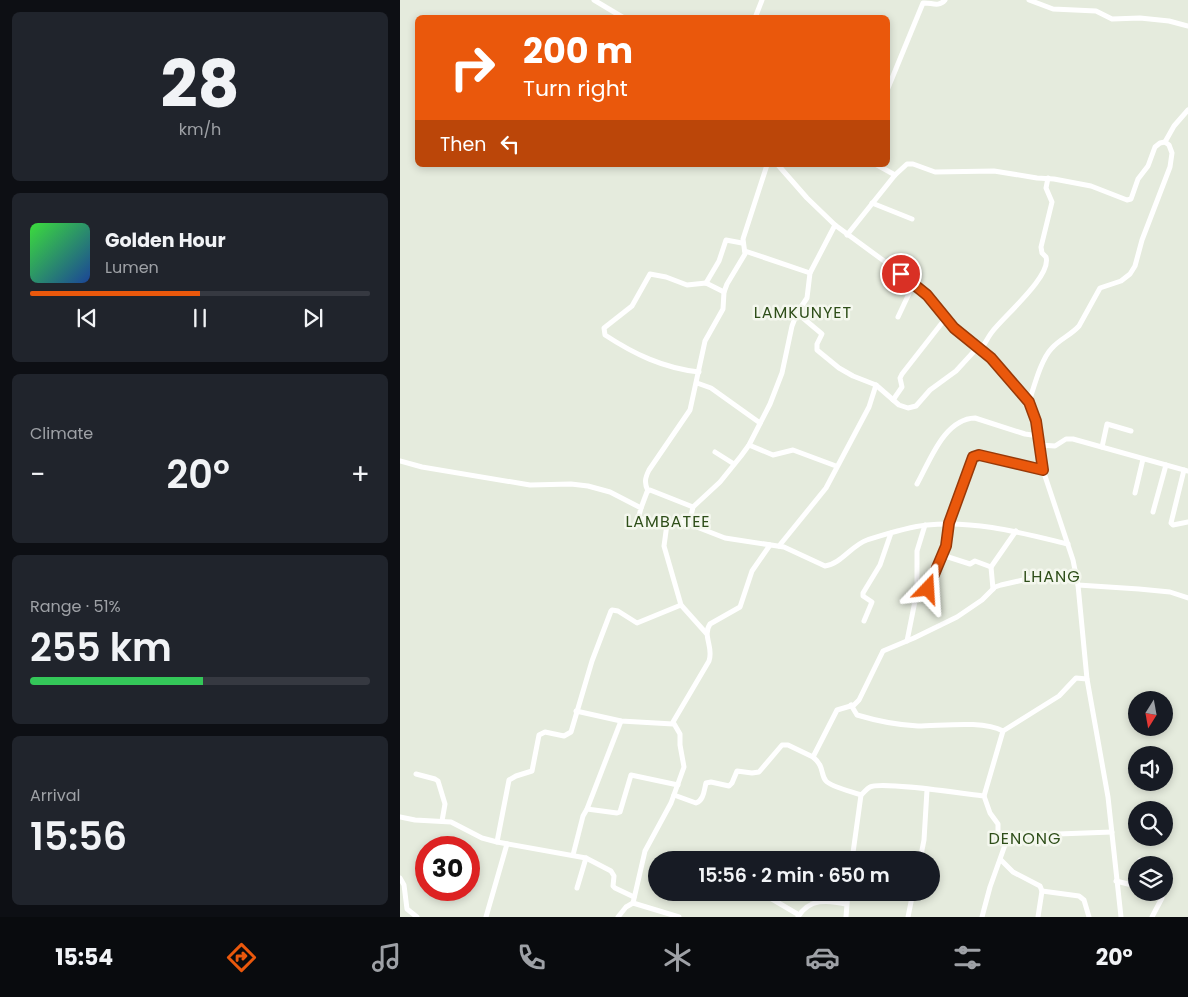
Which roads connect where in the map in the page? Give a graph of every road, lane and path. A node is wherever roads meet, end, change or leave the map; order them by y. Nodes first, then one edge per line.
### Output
1 (594, 0) edge
2 (762, 0) edge
3 (945, 0) edge
4 (1029, 0) edge
5 (619, 15) edge
6 (756, 15) edge
7 (1188, 26) edge
8 (890, 83) edge
9 (1188, 110) edge
10 (1165, 142) junction
11 (765, 167) edge
12 (780, 167) edge
13 (881, 167) edge
14 (895, 175) junction
15 (1048, 178) junction
16 (872, 203) junction
17 (912, 219) dead end
18 (835, 225) junction
19 (847, 235) junction
20 (742, 242) junction
21 (745, 250) junction
22 (810, 273) junction
23 (914, 283) junction
24 (706, 284) junction
25 (724, 292) junction
26 (797, 313) junction
27 (898, 317) dead end
28 (945, 319) junction
29 (980, 348) junction
30 (699, 372) junction
31 (697, 383) junction
32 (876, 385) junction
33 (893, 400) junction
34 (1029, 402) junction
35 (760, 423) junction
36 (1131, 431) dead end
37 (1039, 436) junction
38 (749, 445) junction
39 (1040, 445) junction
40 (1102, 448) junction
41 (715, 452) dead end
42 (1143, 459) junction
43 (400, 461) edge
44 (734, 464) junction
45 (1166, 465) junction
46 (836, 466) junction
47 (1043, 470) junction
48 (1186, 470) edge
49 (918, 484) dead end
50 (648, 491) junction
51 (1135, 493) dead end
52 (693, 507) junction
53 (641, 508) junction
54 (1153, 512) dead end
55 (1188, 522) edge
56 (949, 523) junction
57 (667, 524) junction
58 (689, 524) junction
59 (925, 525) junction
60 (1016, 531) junction
61 (891, 533) junction
62 (1068, 544) junction
63 (770, 545) junction
64 (779, 546) junction
65 (942, 555) junction
66 (991, 567) junction
67 (1078, 583) junction
68 (928, 589) dead end
69 (992, 589) junction
70 (1188, 598) edge
71 (681, 605) junction
72 (864, 621) dead end
73 (706, 633) junction
74 (907, 641) junction
75 (1087, 679) junction
76 (851, 705) junction
77 (576, 712) junction
78 (621, 721) junction
79 (673, 724) junction
80 (1003, 731) junction
81 (813, 757) junction
82 (416, 774) dead end
83 (678, 785) junction
84 (927, 790) junction
85 (861, 795) junction
86 (674, 796) junction
87 (984, 796) junction
88 (587, 809) junction
89 (400, 817) edge
90 (442, 821) junction
91 (1112, 832) junction
92 (497, 842) junction
93 (507, 844) junction
94 (1054, 844) dead end
95 (853, 851) edge
96 (922, 851) edge
97 (573, 855) junction
98 (586, 858) junction
99 (1001, 860) junction
100 (400, 878) edge
101 (1116, 882) junction
102 (1128, 884) edge
103 (577, 888) dead end
104 (1042, 891) junction
105 (634, 897) junction
106 (775, 901) edge
107 (846, 901) edge
108 (911, 901) edge
109 (1160, 901) edge
110 (633, 903) junction
111 (846, 904) junction
112 (799, 916) edge
113 (418, 917) edge
114 (486, 917) edge
115 (618, 917) edge
116 (679, 917) edge
117 (846, 917) edge
118 (908, 917) edge
119 (982, 917) edge
120 (1038, 917) edge
121 (1089, 917) edge
122 (1121, 917) edge
123 (1152, 917) edge

1 - 5 street
2 - 6 street
3 - 8 street
4 - 7 street
9 - 10 street
10 - 15 street
10 - 34 street
11 - 20 street
12 - 18 street
13 - 14 street
14 - 15 street
14 - 16 street
15 - 29 street
16 - 17 street
16 - 19 street
18 - 19 street
18 - 22 street
19 - 23 street
20 - 21 street
20 - 24 street
21 - 22 street
21 - 25 street
22 - 26 street
23 - 27 street
23 - 28 street
24 - 25 street
24 - 30 street
25 - 30 street
26 - 32 street
26 - 35 street
28 - 29 street
28 - 33 street
29 - 33 street
29 - 34 street
30 - 31 street
31 - 35 street
31 - 50 street
32 - 33 street
32 - 46 street
34 - 37 street
35 - 38 street
36 - 40 street
37 - 39 street
37 - 49 street
38 - 44 street
38 - 46 street
39 - 40 street
39 - 47 street
40 - 42 street
41 - 44 street
42 - 45 street
42 - 51 street
43 - 53 street
44 - 52 street
45 - 48 street
45 - 54 street
46 - 64 street
47 - 56 street
47 - 62 street
48 - 55 street
50 - 52 street
50 - 53 street
52 - 58 street
53 - 57 street
56 - 59 street
56 - 60 street
56 - 65 street
57 - 58 street
57 - 71 street
58 - 63 street
59 - 61 street
59 - 74 street
60 - 62 street
60 - 66 street
61 - 64 street
61 - 72 street
62 - 67 street
63 - 64 street
63 - 73 street
65 - 66 street
65 - 68 street
66 - 69 street
67 - 69 street
67 - 70 street
67 - 75 street
69 - 74 street
71 - 73 street
71 - 77 street
73 - 79 street
74 - 76 street
75 - 80 street
75 - 91 street
76 - 80 street
76 - 81 street
77 - 78 street
77 - 92 street
78 - 79 street
78 - 88 street
79 - 83 street
80 - 87 street
81 - 85 street
81 - 86 street
82 - 90 street
83 - 86 street
83 - 88 street
84 - 85 street
84 - 87 street
84 - 96 street
85 - 95 street
86 - 105 street
87 - 99 street
88 - 97 street
89 - 90 street
90 - 92 street
91 - 94 street
91 - 101 street
92 - 93 street
93 - 97 street
93 - 114 street
97 - 98 street
98 - 103 street
98 - 105 street
99 - 104 street
99 - 119 street
100 - 113 street
101 - 102 street
101 - 122 street
104 - 120 street
104 - 121 street
105 - 110 street
106 - 112 street
107 - 111 street
108 - 118 street
109 - 123 street
110 - 115 street
110 - 116 street
111 - 112 street
111 - 117 street

